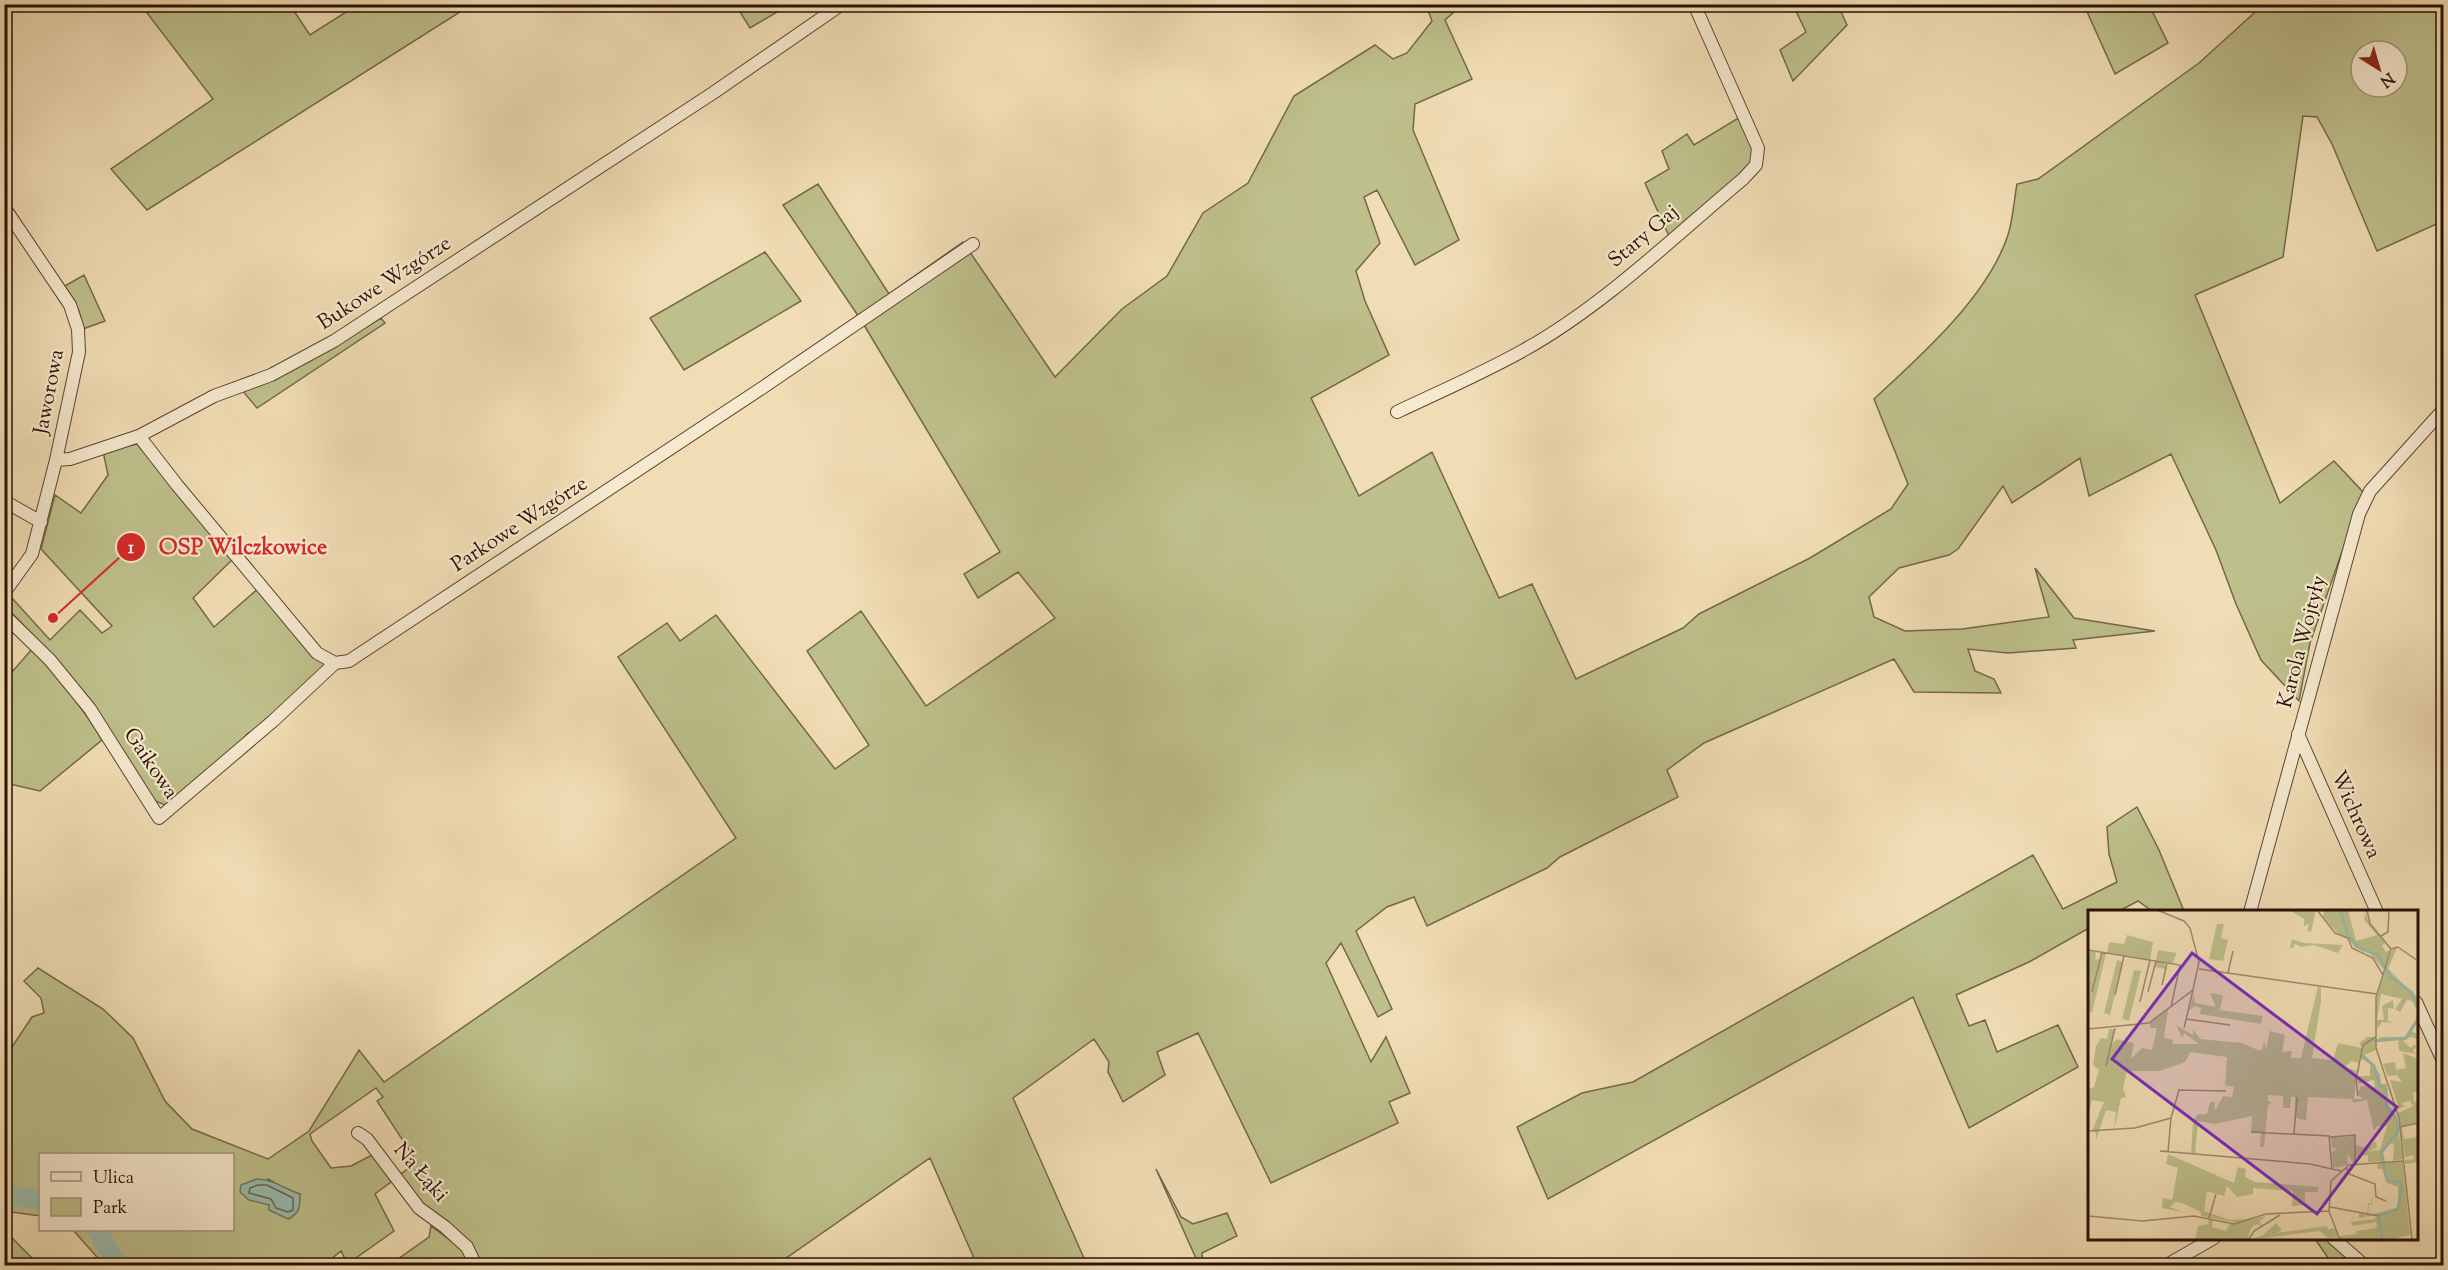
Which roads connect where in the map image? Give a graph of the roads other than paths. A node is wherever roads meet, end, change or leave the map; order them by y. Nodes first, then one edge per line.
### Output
1 (842, 4) edge
2 (1694, 4) edge
3 (4, 207) edge
4 (973, 244) dead end
5 (2444, 410) edge
6 (1397, 412) dead end
7 (139, 436) junction
8 (56, 460) junction
9 (4, 501) edge
10 (41, 522) junction
11 (4, 592) edge
12 (4, 615) edge
13 (335, 663) junction
14 (2298, 735) junction
15 (2251, 910) edge
16 (2376, 910) edge
17 (2418, 1006) edge
18 (2444, 1062) edge
19 (358, 1133) dead end
20 (2212, 1240) edge
21 (2334, 1240) edge
22 (477, 1266) edge
23 (2165, 1266) edge
24 (2365, 1266) edge

1 - 7 street, Bukowe Wzgórze
2 - 6 street, Stary Gaj
3 - 8 street, Jaworowa
4 - 13 street, Parkowe Wzgórze
5 - 14 street, Karola Wojtyły
7 - 8 street, Bukowe Wzgórze
7 - 13 street
8 - 10 street, Jaworowa
9 - 10 street
10 - 11 street, Jaworowa
12 - 13 street, Gaikowa
14 - 15 street, Karola Wojtyły
14 - 16 street, Wichrowa
17 - 18 street
19 - 22 street, Na Łąki
20 - 23 street
21 - 24 street

